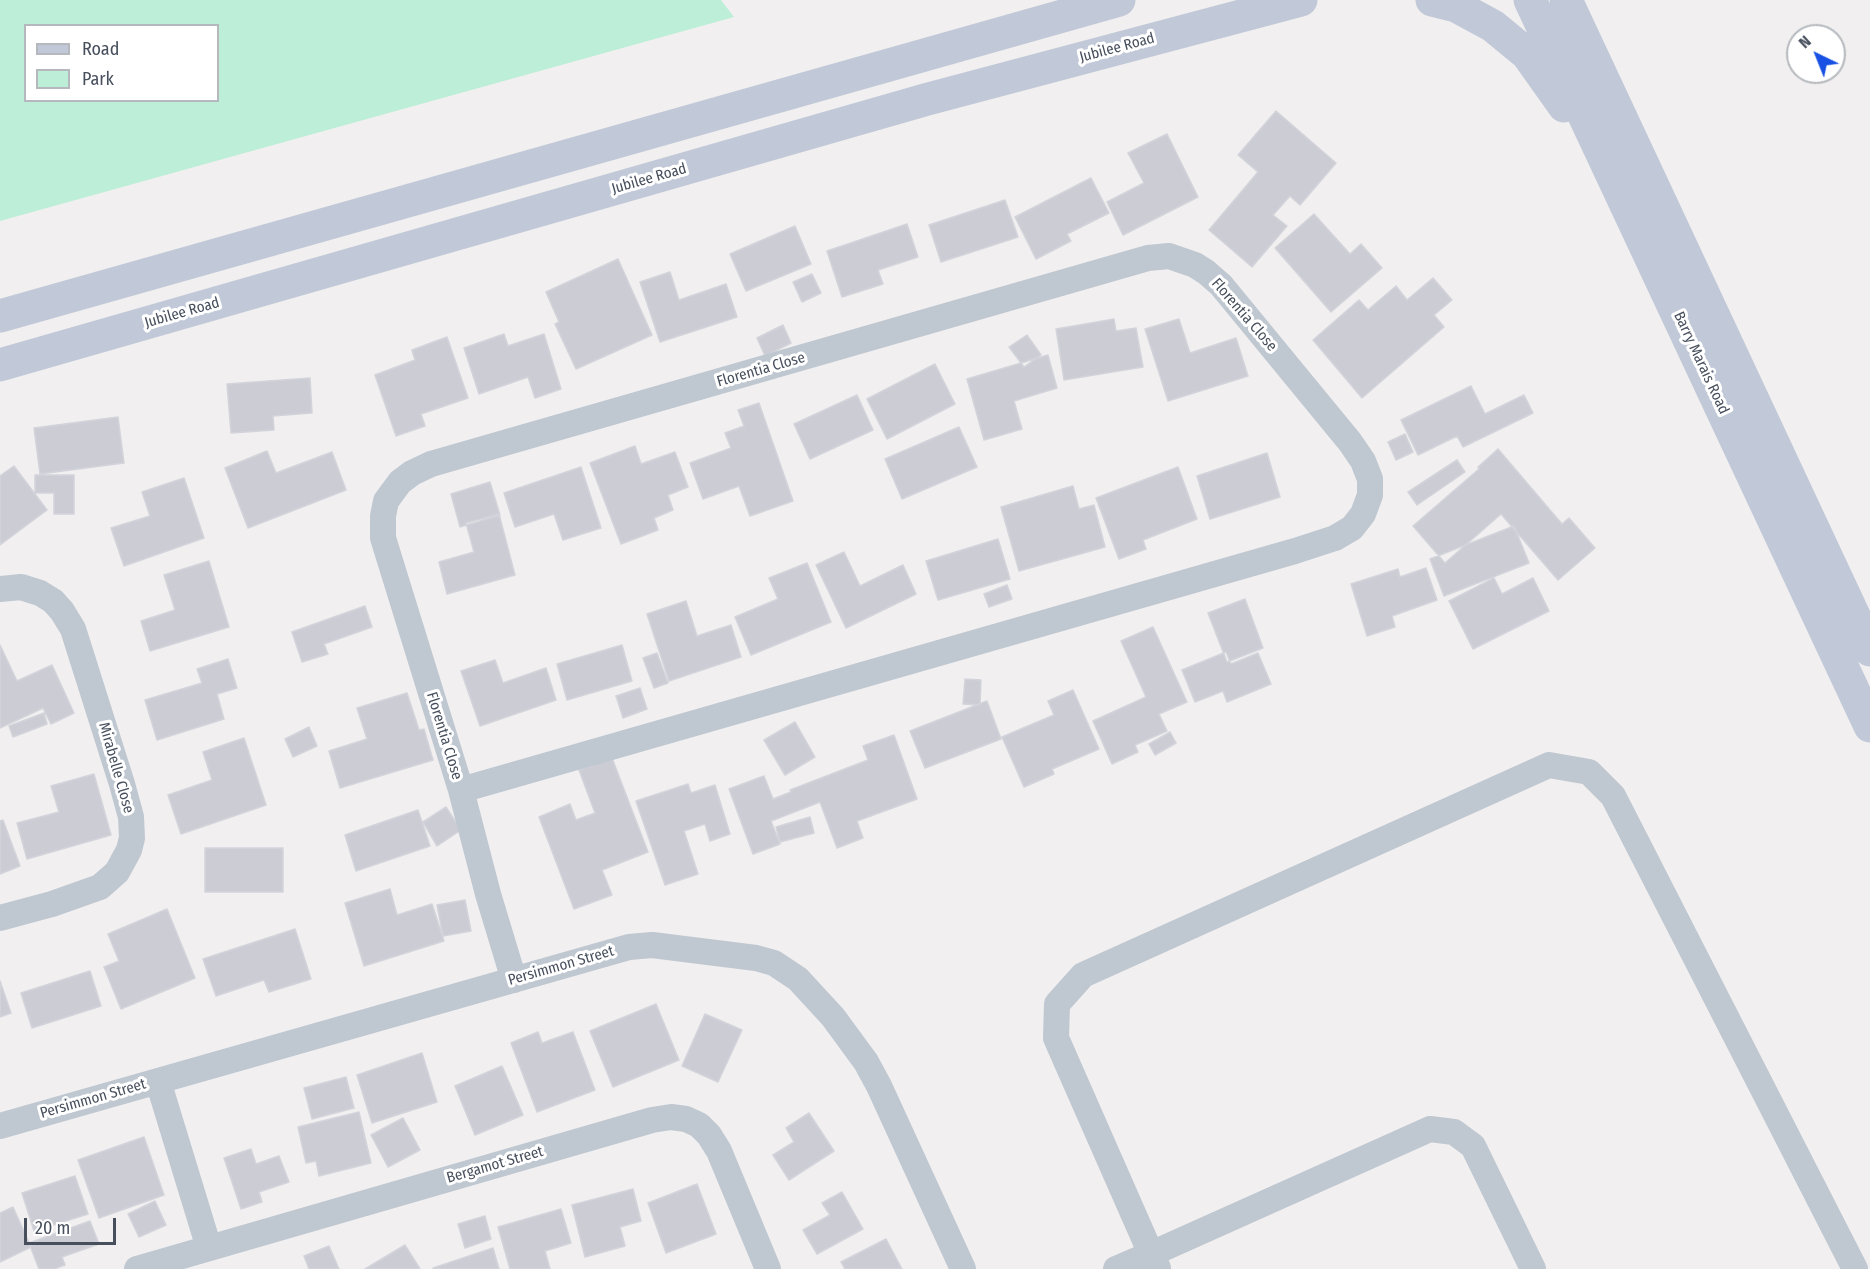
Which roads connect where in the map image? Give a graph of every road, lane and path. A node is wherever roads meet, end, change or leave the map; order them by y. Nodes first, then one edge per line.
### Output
1 (1119, 0) edge
2 (1301, 0) edge
3 (1432, 0) edge
4 (1530, 0) edge
5 (1566, 0) edge
6 (1580, 0) edge
7 (1581, 33) junction
8 (1622, 192) junction
9 (0, 316) edge
10 (0, 365) edge
11 (0, 589) edge
12 (1870, 650) edge
13 (1870, 726) edge
14 (461, 790) junction
15 (0, 918) edge
16 (514, 980) junction
17 (158, 1081) junction
18 (0, 1126) edge
19 (209, 1248) junction
20 (1154, 1262) edge
21 (137, 1269) edge
22 (768, 1269) edge
23 (963, 1269) edge
24 (1116, 1269) edge
25 (1533, 1269) edge
26 (1855, 1269) edge

1 - 9 main road
2 - 10 main road, Jubilee Road
3 - 8 main road
4 - 8 main road, Barry Marais Road
5 - 7 main road, Barry Marais Road
6 - 7 main road
7 - 12 main road, Barry Marais Road
8 - 13 main road, Barry Marais Road
11 - 15 street, Mirabelle Close
14 - 14 street, Florentia Close
14 - 16 street, Florentia Close
16 - 17 street, Persimmon Street
16 - 23 street, Persimmon Street
17 - 18 street, Persimmon Street
17 - 19 street
19 - 21 street, Bergamot Street
19 - 22 street, Bergamot Street
20 - 24 street
20 - 25 street
20 - 26 street

